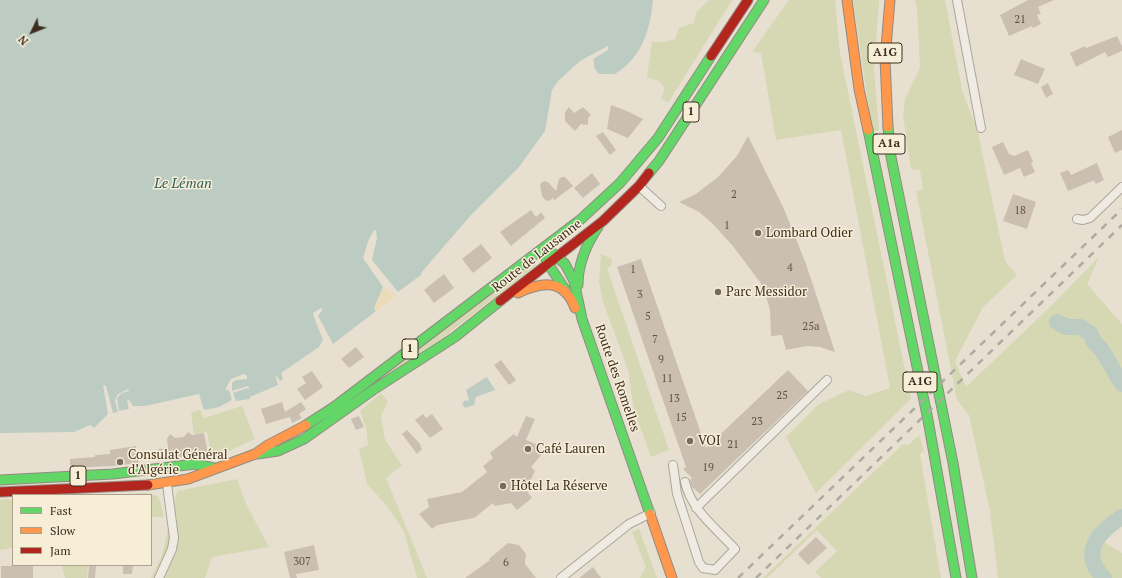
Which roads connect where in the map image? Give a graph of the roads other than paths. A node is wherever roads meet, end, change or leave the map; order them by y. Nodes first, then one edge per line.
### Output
1 (748, 0) edge
2 (764, 0) edge
3 (847, 0) edge
4 (890, 0) edge
5 (957, 0) edge
6 (886, 106) joint
7 (981, 128) dead end
8 (627, 175) junction
9 (895, 182) joint
10 (639, 186) junction
11 (1122, 187) edge
12 (661, 206) dead end
13 (1077, 219) dead end
14 (603, 221) junction
15 (544, 247) junction
16 (557, 255) junction
17 (547, 262) junction
18 (568, 294) junction
19 (578, 296) junction
20 (498, 303) junction
21 (582, 319) junction
22 (827, 380) dead end
23 (256, 454) junction
24 (674, 465) dead end
25 (165, 468) junction
26 (214, 468) junction
27 (0, 480) edge
28 (685, 482) dead end
29 (167, 484) junction
30 (0, 492) edge
31 (696, 508) junction
32 (650, 512) junction
33 (159, 578) edge
34 (561, 578) edge
35 (672, 578) edge
36 (956, 578) edge
37 (972, 578) edge

1 - 8 main road, Route de Lausanne / 1
2 - 10 main road, Route de Lausanne / 1
3 - 36 main road, A1G
4 - 6 main road, A1G
5 - 7 street
6 - 9 main road, A1a
8 - 10 main road
8 - 15 main road, Route de Lausanne / 1
9 - 37 main road, A1G
10 - 12 street
10 - 14 main road, Route de Lausanne / 1
11 - 13 street
14 - 16 main road, Route de Lausanne / 1
14 - 19 main road
15 - 16 main road
15 - 17 main road
15 - 23 main road, Route de Lausanne / 1
16 - 17 main road, Route de Lausanne / 1
16 - 19 main road, Route des Romelles
17 - 18 main road
17 - 20 main road, Route de Lausanne / 1
18 - 20 main road
18 - 21 main road
19 - 21 main road, Route des Romelles
20 - 23 main road, Route de Lausanne / 1
21 - 32 main road, Route des Romelles
22 - 31 street
23 - 26 main road, Route de Lausanne / 1
24 - 31 street
25 - 26 main road, Route de Lausanne / 1
25 - 27 main road, Route de Lausanne / 1
25 - 29 main road
26 - 29 main road, Route de Lausanne / 1
28 - 31 street
29 - 30 main road, Route de Lausanne / 1
29 - 33 street
32 - 34 street
32 - 35 main road, Route des Romelles

